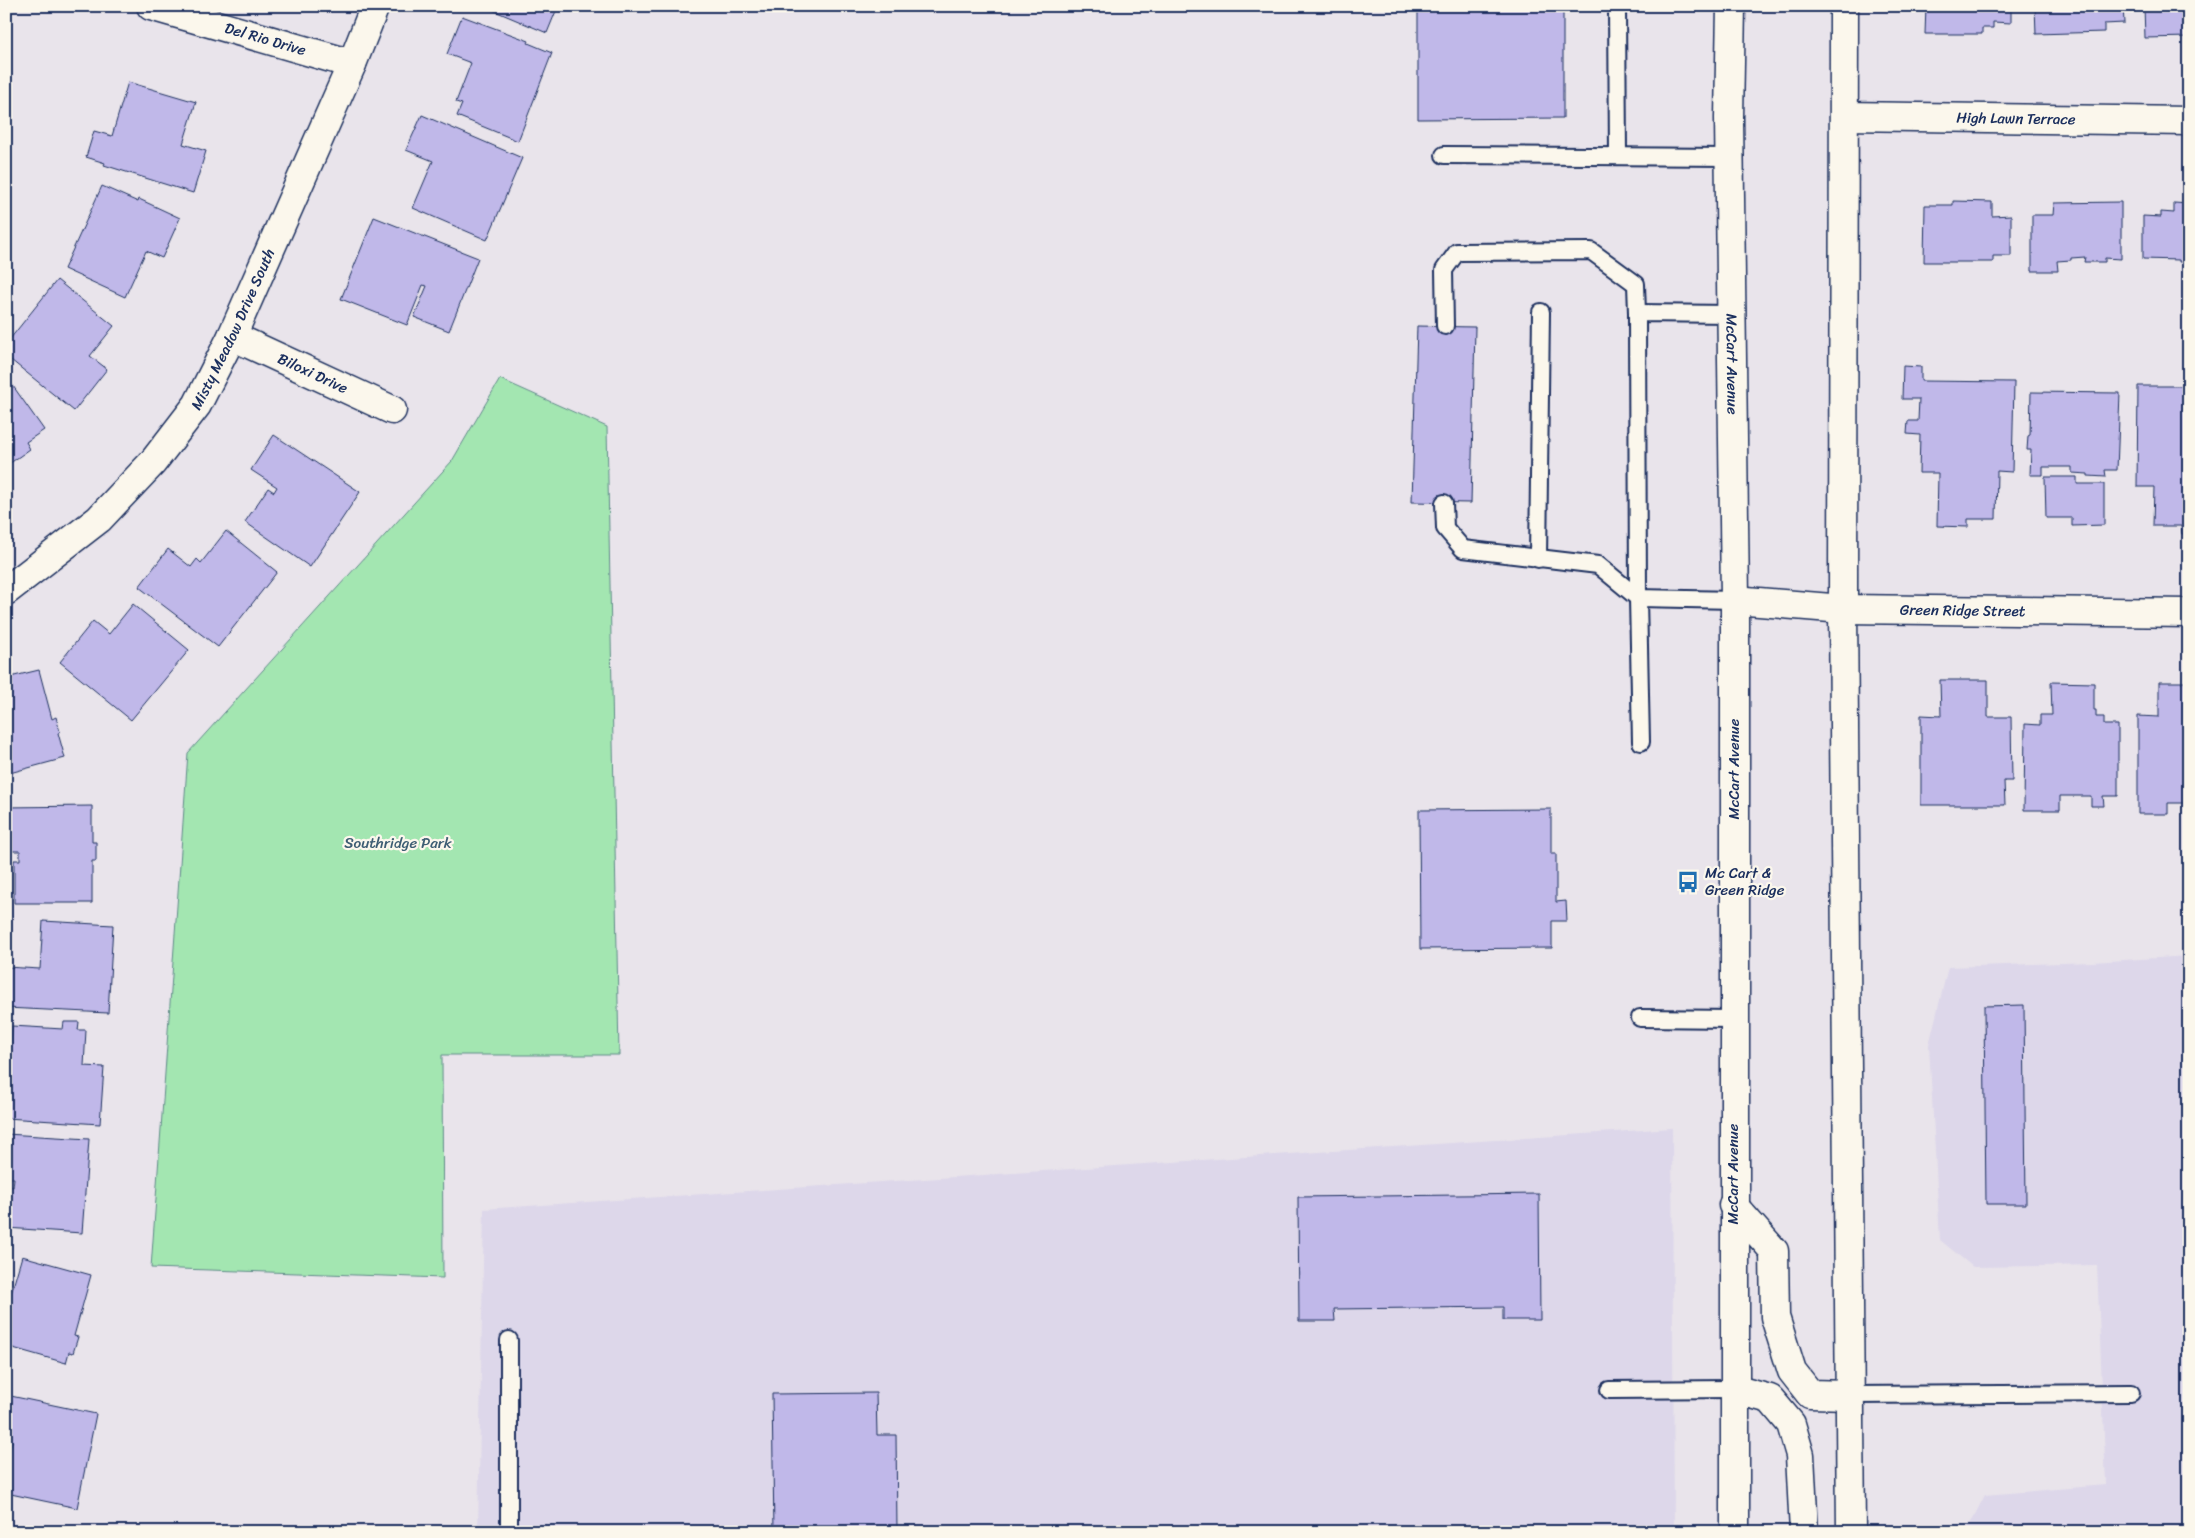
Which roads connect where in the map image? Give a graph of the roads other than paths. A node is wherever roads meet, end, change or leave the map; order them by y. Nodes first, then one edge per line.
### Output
1 (151, 6) edge
2 (375, 6) edge
3 (1617, 6) edge
4 (1731, 6) edge
5 (1844, 6) edge
6 (352, 64) junction
7 (1845, 116) junction
8 (2189, 120) edge
9 (1444, 155) dead end
10 (1618, 156) junction
11 (1730, 157) junction
12 (1541, 312) dead end
13 (1637, 313) junction
14 (1732, 314) junction
15 (1446, 326) dead end
16 (232, 336) junction
17 (392, 410) dead end
18 (1444, 503) dead end
19 (1538, 559) junction
20 (6, 591) edge
21 (1638, 598) junction
22 (1735, 600) junction
23 (1843, 609) junction
24 (2189, 613) edge
25 (1641, 742) dead end
26 (1640, 1018) dead end
27 (1734, 1019) junction
28 (1733, 1205) junction
29 (509, 1340) dead end
30 (1733, 1389) junction
31 (1609, 1390) dead end
32 (2131, 1392) dead end
33 (1849, 1395) junction
34 (509, 1532) edge
35 (1734, 1532) edge
36 (1804, 1532) edge
37 (1851, 1532) edge

1 - 6 main road, Del Rio Drive
2 - 6 main road, Misty Meadow Drive South
3 - 10 lane
4 - 11 main road, McCart Avenue
5 - 7 main road
6 - 16 main road, Misty Meadow Drive South
7 - 8 main road, High Lawn Terrace
7 - 23 main road
9 - 10 lane
10 - 11 lane
11 - 14 main road, McCart Avenue
12 - 19 lane
13 - 14 lane
13 - 15 lane
13 - 21 lane
14 - 22 main road, McCart Avenue
16 - 17 main road, Biloxi Drive
16 - 20 main road, Misty Meadow Drive South
18 - 19 lane
19 - 21 lane
21 - 22 lane
21 - 25 lane
22 - 23 main road, Green Ridge Street
22 - 27 main road, McCart Avenue
23 - 24 main road, Green Ridge Street
23 - 33 main road
26 - 27 lane
27 - 28 main road, McCart Avenue
28 - 30 main road, McCart Avenue
28 - 33 main road
29 - 34 lane
30 - 31 lane
30 - 35 main road, McCart Avenue
30 - 36 main road
32 - 33 lane
33 - 37 main road

